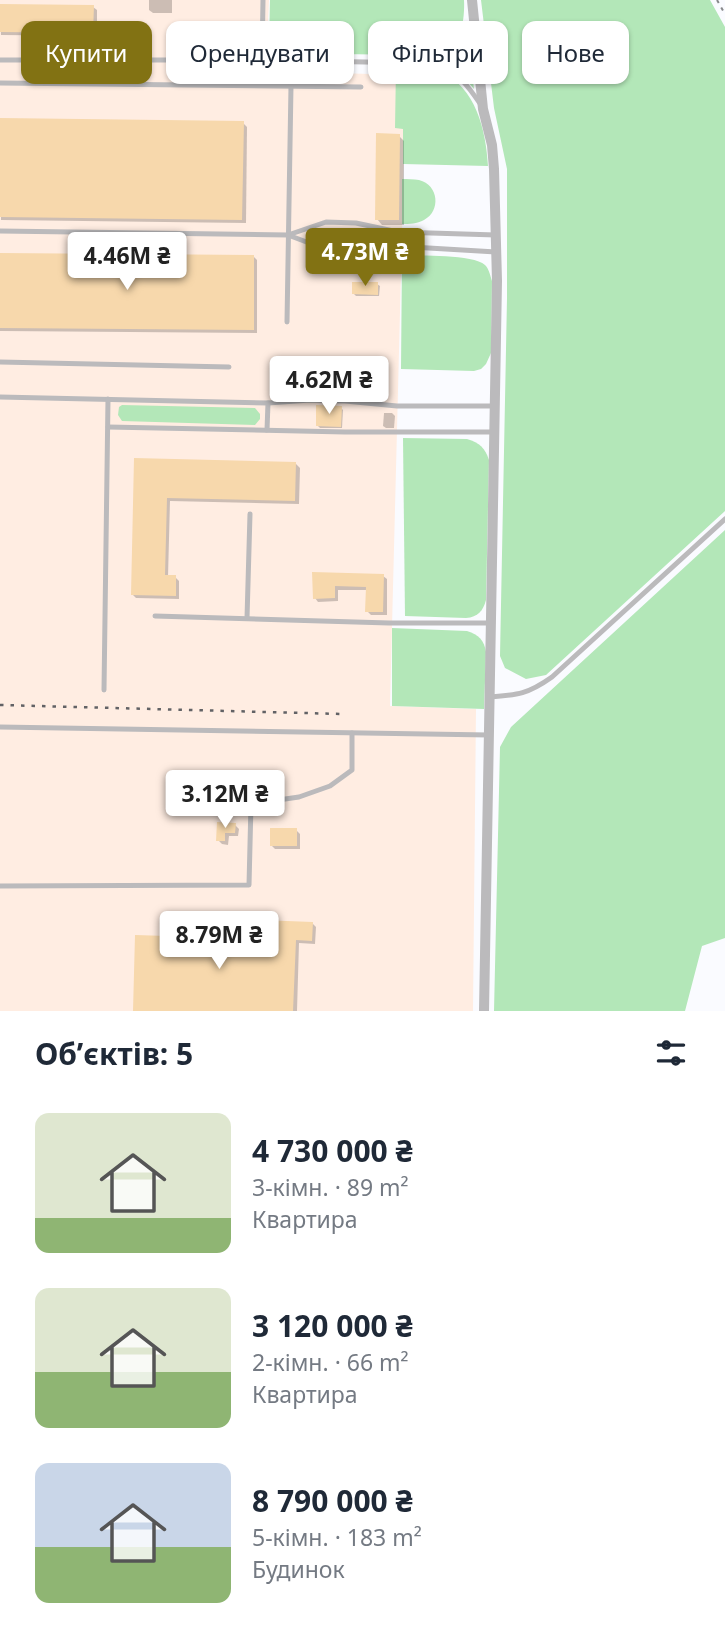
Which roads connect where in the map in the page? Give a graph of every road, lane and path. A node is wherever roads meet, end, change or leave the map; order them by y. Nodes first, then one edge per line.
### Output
1 (263, 0) edge
2 (472, 0) edge
3 (717, 0) edge
4 (725, 14) edge
5 (263, 21) edge
6 (474, 21) edge
7 (0, 60) edge
8 (166, 60) edge
9 (0, 83) edge
10 (465, 84) edge
11 (480, 84) edge
12 (291, 86) junction
13 (361, 87) dead end
14 (483, 109) junction
15 (0, 231) edge
16 (288, 235) junction
17 (496, 235) junction
18 (496, 252) junction
19 (287, 322) dead end
20 (0, 362) edge
21 (229, 367) dead end
22 (0, 397) edge
23 (108, 399) junction
24 (268, 403) junction
25 (494, 407) junction
26 (108, 427) junction
27 (267, 430) junction
28 (494, 432) junction
29 (250, 514) dead end
30 (725, 519) edge
31 (155, 616) dead end
32 (247, 618) junction
33 (492, 623) junction
34 (104, 690) dead end
35 (490, 697) junction
36 (0, 727) edge
37 (352, 733) junction
38 (489, 736) junction
39 (0, 886) edge
40 (484, 1011) edge

1 - 5 lane
2 - 6 street
3 - 4 path
7 - 8 lane
9 - 12 lane
10 - 14 lane
11 - 14 street
12 - 13 lane
12 - 16 lane
14 - 17 street
15 - 16 lane
16 - 17 lane
16 - 18 lane
16 - 19 lane
17 - 18 street
18 - 25 street
20 - 21 lane
22 - 23 lane
23 - 24 lane
23 - 26 lane
24 - 25 lane
24 - 27 lane
25 - 28 street
26 - 27 lane
26 - 34 lane
27 - 28 lane
28 - 33 street
29 - 32 lane
30 - 35 lane
31 - 32 lane
32 - 33 lane
33 - 35 street
35 - 38 street
36 - 37 lane
37 - 38 lane
37 - 39 lane
38 - 40 street

